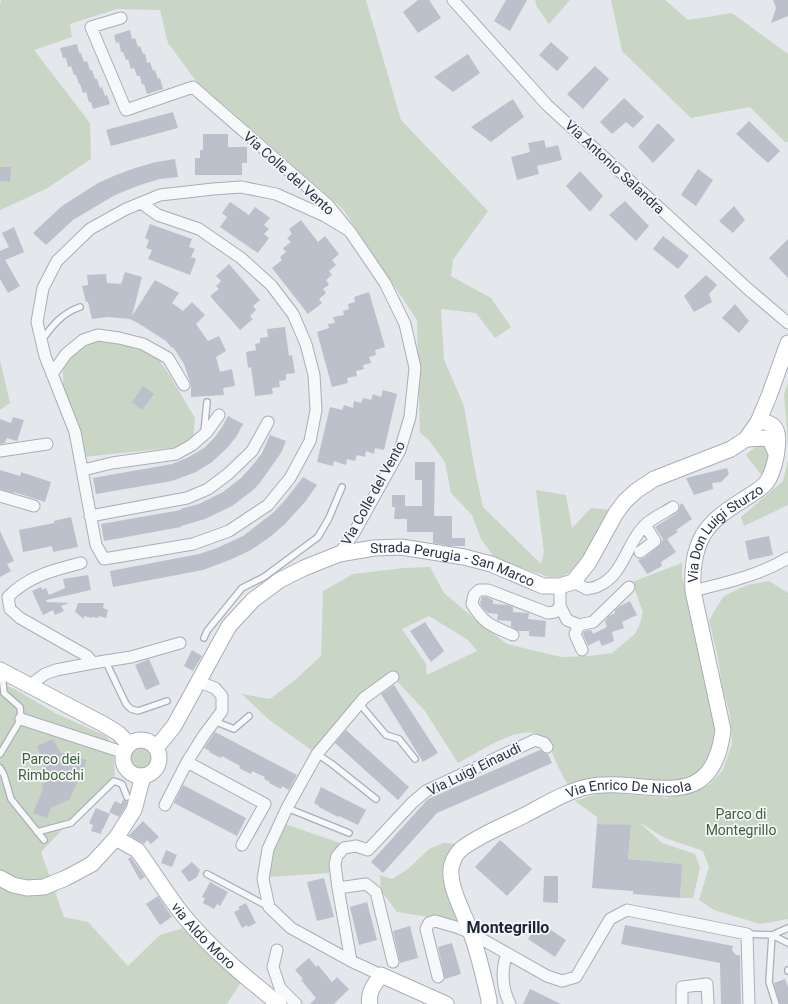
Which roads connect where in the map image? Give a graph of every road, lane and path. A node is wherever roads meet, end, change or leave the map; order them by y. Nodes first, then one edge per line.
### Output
1 (453, 0) edge
2 (121, 18) dead end
3 (141, 203) junction
4 (348, 230) junction
5 (80, 307) dead end
6 (788, 323) edge
7 (41, 342) junction
8 (788, 343) edge
9 (52, 374) junction
10 (184, 385) dead end
11 (769, 396) junction
12 (207, 402) dead end
13 (219, 415) dead end
14 (268, 422) dead end
15 (758, 422) junction
16 (204, 435) junction
17 (746, 439) junction
18 (775, 442) junction
19 (47, 444) dead end
20 (0, 452) edge
21 (82, 470) junction
22 (342, 487) dead end
23 (0, 496) edge
24 (34, 506) dead end
25 (673, 507) dead end
26 (90, 516) junction
27 (645, 525) junction
28 (640, 552) dead end
29 (339, 554) junction
30 (788, 558) edge
31 (81, 563) dead end
32 (567, 584) junction
33 (629, 587) dead end
34 (694, 592) junction
35 (560, 606) junction
36 (579, 625) junction
37 (513, 635) dead end
38 (204, 638) dead end
39 (180, 643) dead end
40 (582, 650) dead end
41 (105, 660) junction
42 (93, 662) junction
43 (1, 671) edge
44 (393, 677) dead end
45 (199, 682) junction
46 (30, 685) junction
47 (167, 701) dead end
48 (359, 703) junction
49 (249, 716) dead end
50 (22, 719) junction
51 (214, 721) junction
52 (129, 744) junction
53 (157, 747) junction
54 (547, 747) dead end
55 (116, 750) dead end
56 (0, 754) edge
57 (317, 754) junction
58 (415, 759) dead end
59 (187, 762) junction
60 (0, 768) edge
61 (143, 776) junction
62 (127, 797) dead end
63 (376, 800) dead end
64 (165, 805) dead end
65 (287, 808) junction
66 (37, 832) junction
67 (349, 833) dead end
68 (116, 838) junction
69 (44, 840) dead end
70 (242, 845) dead end
71 (207, 874) dead end
72 (0, 878) edge
73 (338, 888) junction
74 (269, 907) junction
75 (788, 928) edge
76 (472, 933) junction
77 (747, 934) junction
78 (772, 935) junction
79 (788, 943) edge
80 (276, 950) dead end
81 (507, 954) junction
82 (351, 961) junction
83 (393, 962) dead end
84 (381, 975) junction
85 (438, 977) dead end
86 (279, 1004) edge
87 (296, 1004) edge
88 (370, 1004) edge
89 (446, 1004) edge
90 (489, 1004) edge
91 (510, 1004) edge
92 (682, 1004) edge
93 (708, 1004) edge
94 (749, 1004) edge
95 (776, 1004) edge

1 - 6 street, Via Antonio Salandra
2 - 4 street, Via Colle del Vento
3 - 4 street
3 - 7 street
3 - 26 street
4 - 29 street, Via Colle del Vento
5 - 7 lane
7 - 9 street
8 - 11 street
9 - 10 street
9 - 21 street
11 - 15 street
11 - 18 street, Via Don Luigi Sturzo
12 - 16 lane
13 - 16 street
14 - 26 street
15 - 17 street
15 - 18 street
16 - 21 street
17 - 18 street
17 - 32 street
18 - 34 street, Via Don Luigi Sturzo
19 - 20 street
21 - 26 street
22 - 38 lane
23 - 24 street
25 - 27 street
27 - 28 street
27 - 32 street
29 - 32 street, Strada Perugia - San Marco
29 - 45 street, Strada Perugia - San Marco
30 - 34 street, Via Don Luigi Sturzo
31 - 42 street
32 - 35 street
33 - 36 street
34 - 76 street, Via Enrico De Nicola
35 - 36 street
35 - 37 street
36 - 40 street
39 - 41 street
41 - 42 street
41 - 47 lane
42 - 46 street
43 - 46 street
43 - 50 lane
44 - 48 street
45 - 51 street
45 - 53 street, Strada Perugia - San Marco
46 - 52 street
48 - 57 street
48 - 58 lane
49 - 51 lane
50 - 55 street
50 - 56 lane
51 - 59 street
52 - 53 street
52 - 61 street
53 - 61 street
54 - 73 street, Via Luigi Einaudi
57 - 63 lane
57 - 65 street
59 - 64 street
59 - 70 street
60 - 66 lane
61 - 68 street
62 - 66 lane
65 - 67 lane
65 - 74 street
66 - 69 lane
68 - 72 street
68 - 86 street, via Aldo Moro
71 - 74 lane
73 - 82 street, Via Luigi Einaudi
73 - 83 street
74 - 82 street
75 - 78 lane
76 - 81 street
76 - 85 street
76 - 90 street, Via Enrico De Nicola
77 - 78 lane
77 - 81 street
77 - 94 street
78 - 79 lane
78 - 95 lane
80 - 87 street
81 - 91 street
82 - 84 street
84 - 88 street
84 - 89 street
92 - 93 street

